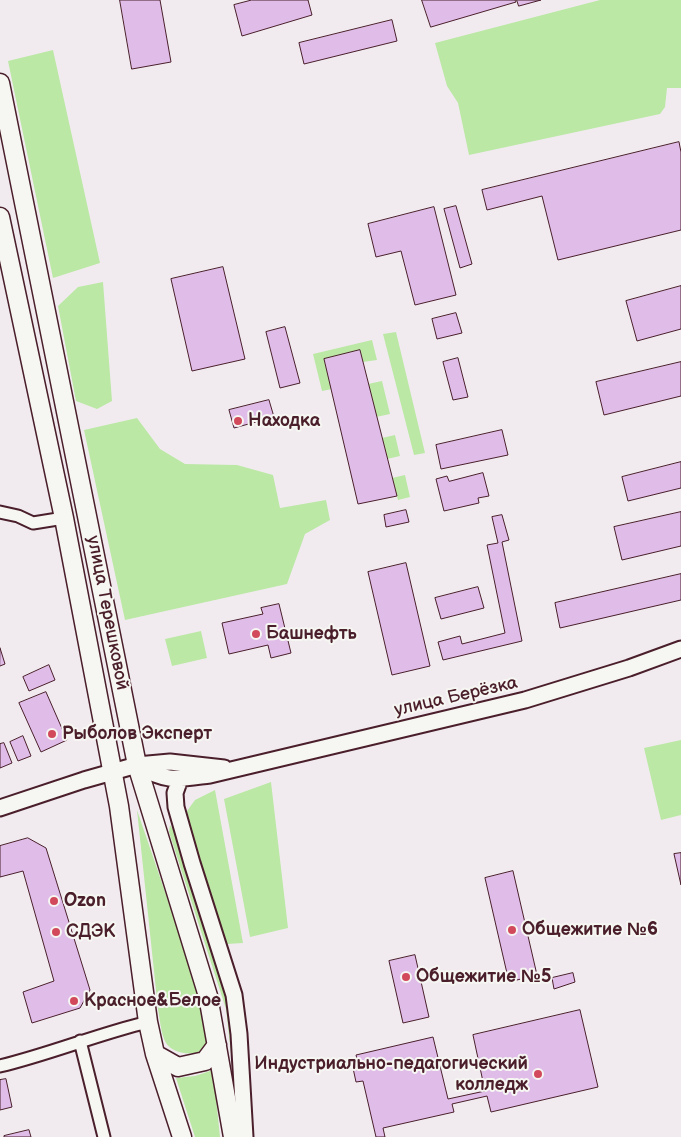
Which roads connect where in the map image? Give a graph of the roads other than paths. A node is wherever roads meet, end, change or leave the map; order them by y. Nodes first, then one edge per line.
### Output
1 (0, 83) edge
2 (0, 216) edge
3 (0, 512) edge
4 (64, 518) junction
5 (681, 649) edge
6 (137, 765) junction
7 (235, 769) junction
8 (112, 772) junction
9 (180, 779) junction
10 (0, 808) edge
11 (148, 1022) junction
12 (80, 1041) junction
13 (217, 1045) junction
14 (155, 1054) junction
15 (0, 1066) edge
16 (104, 1137) edge
17 (182, 1137) edge
18 (233, 1137) edge
19 (245, 1137) edge

1 - 6 main road, улица Терешковой
2 - 4 main road, улица Терешковой
3 - 4 street
4 - 8 main road, улица Терешковой
5 - 7 main road, улица Берёзка
6 - 7 main road, улица Берёзка
6 - 8 main road, улица Берёзка
6 - 9 main road, улица Берёзка
6 - 13 main road, улица Терешковой
7 - 9 main road, улица Берёзка
8 - 10 main road, улица Берёзка
8 - 11 main road, улица Терешковой
9 - 19 main road
11 - 12 street
11 - 14 main road, улица Терешковой
12 - 15 street
12 - 16 street
13 - 14 main road
13 - 18 main road, улица Терешковой
14 - 17 main road, улица Терешковой

